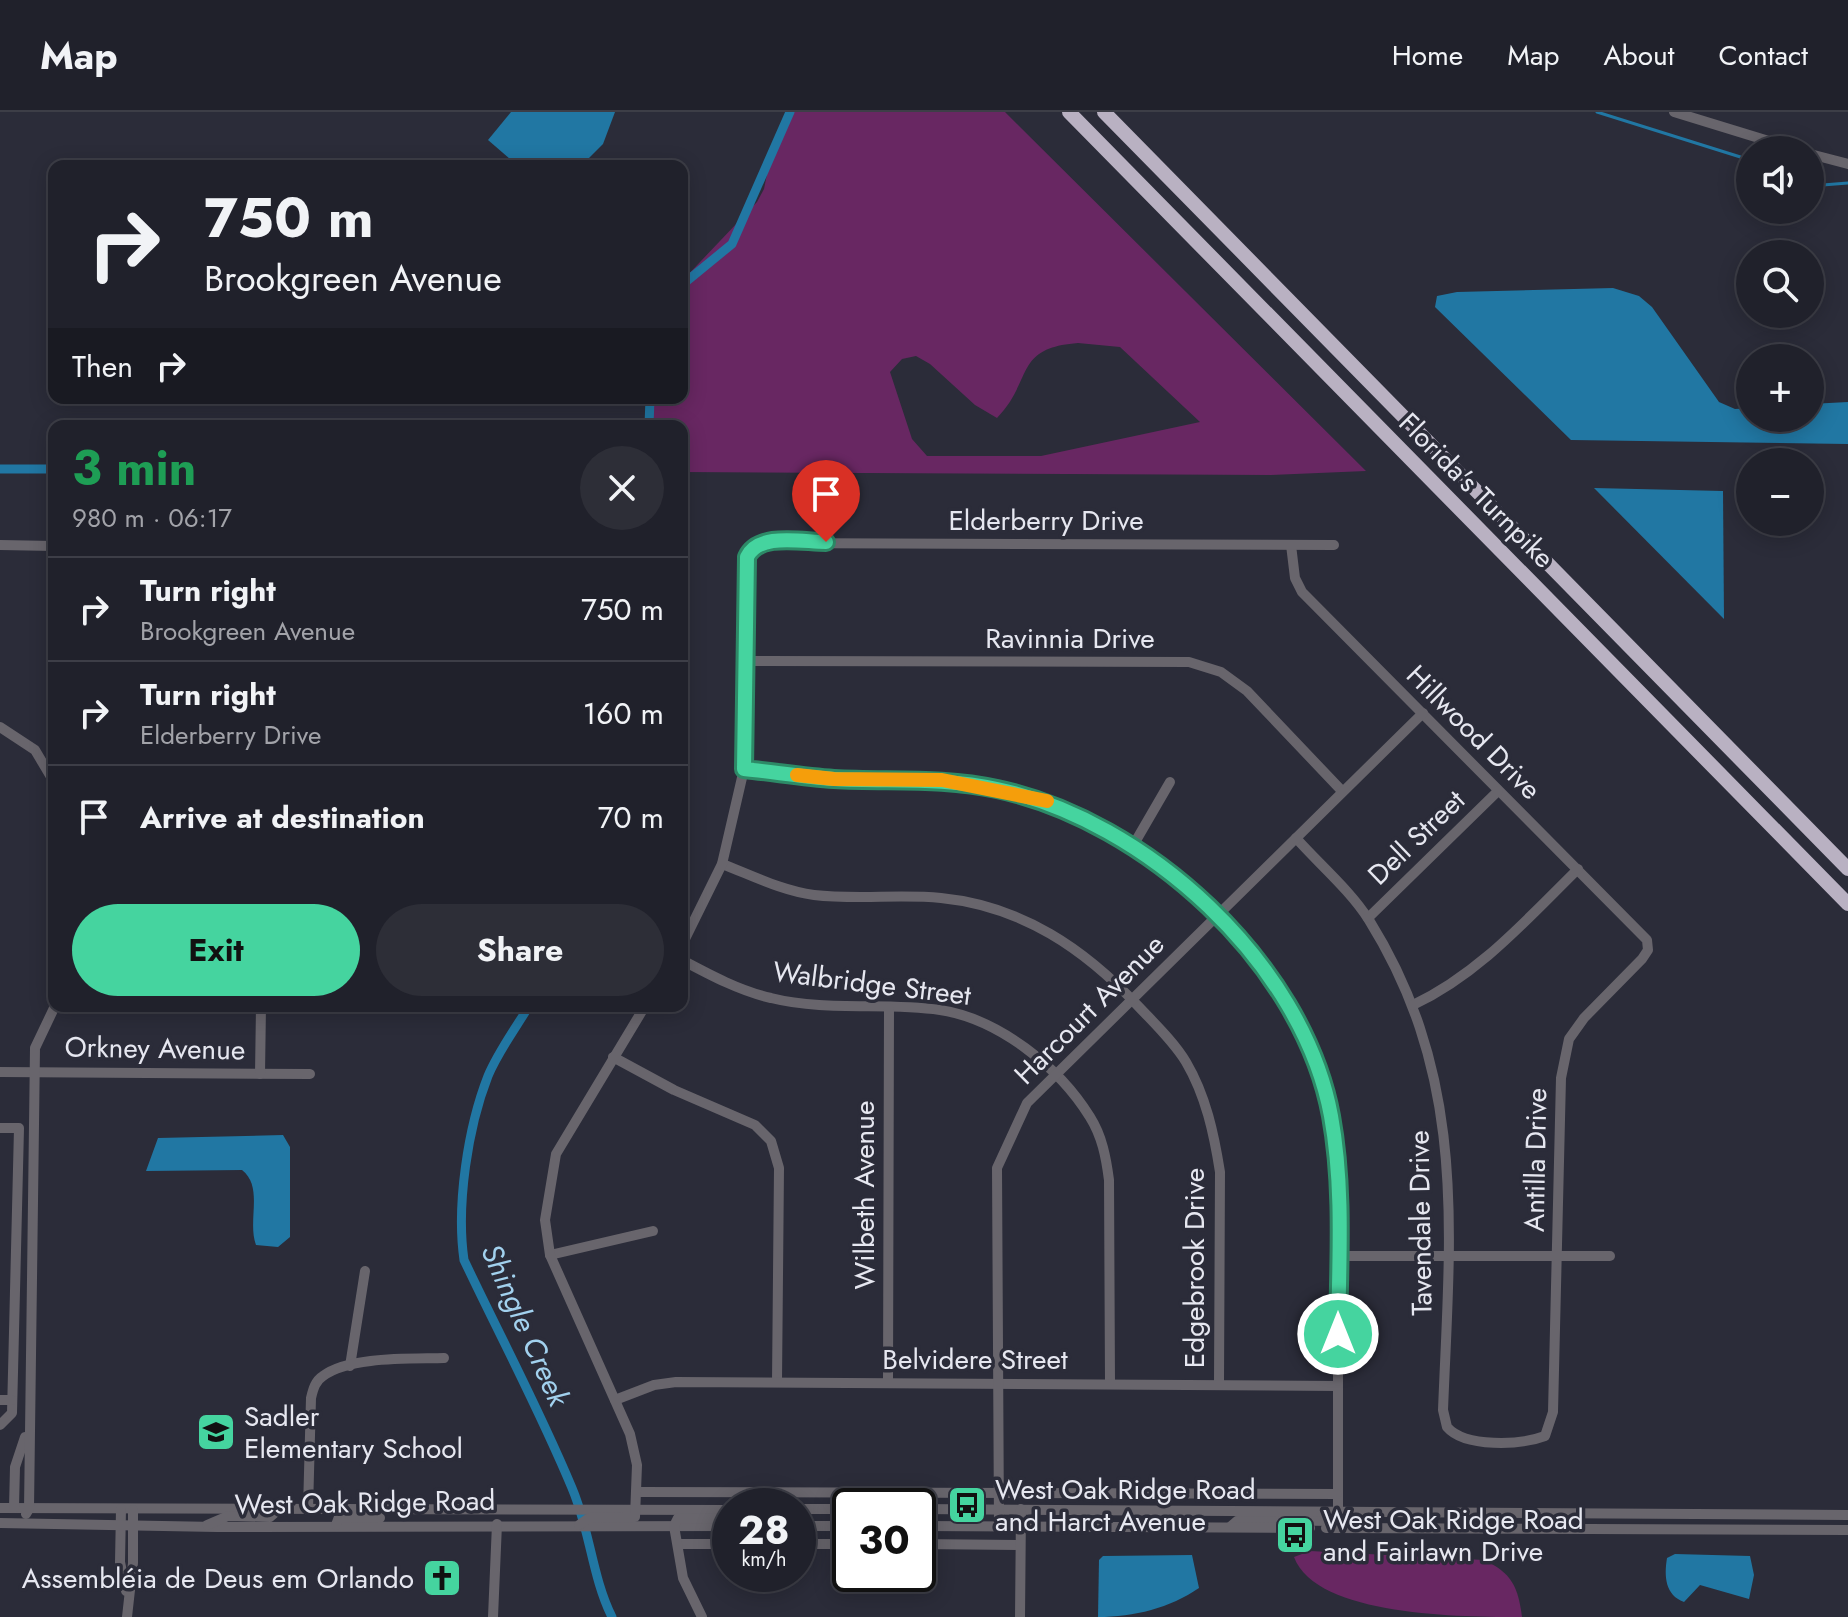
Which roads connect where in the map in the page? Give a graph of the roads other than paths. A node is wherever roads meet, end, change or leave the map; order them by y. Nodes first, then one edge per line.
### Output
1 (1069, 112) edge
2 (1104, 112) edge
3 (1674, 112) edge
4 (1752, 136) edge
5 (1824, 158) edge
6 (1848, 164) edge
7 (0, 545) edge
8 (1291, 545) junction
9 (1334, 545) dead end
10 (48, 546) edge
11 (746, 661) junction
12 (1423, 713) junction
13 (0, 727) edge
14 (744, 769) junction
15 (48, 772) edge
16 (1170, 782) dead end
17 (1342, 791) junction
18 (1498, 791) junction
19 (1296, 838) junction
20 (1134, 844) junction
21 (722, 864) junction
22 (1578, 869) junction
23 (1848, 869) edge
24 (1848, 904) edge
25 (1218, 917) junction
26 (1368, 918) junction
27 (688, 933) edge
28 (1647, 940) joint
29 (688, 963) edge
30 (1131, 998) junction
31 (1413, 1005) junction
32 (889, 1008) junction
33 (52, 1012) edge
34 (261, 1012) edge
35 (641, 1012) edge
36 (613, 1057) junction
37 (35, 1070) junction
38 (0, 1072) edge
39 (260, 1074) junction
40 (310, 1074) dead end
41 (1056, 1077) junction
42 (0, 1128) edge
43 (653, 1231) dead end
44 (550, 1255) junction
45 (1339, 1256) junction
46 (1449, 1256) junction
47 (1558, 1256) junction
48 (1610, 1256) dead end
49 (365, 1271) dead end
50 (444, 1358) dead end
51 (350, 1366) junction
52 (777, 1382) junction
53 (888, 1383) junction
54 (999, 1384) junction
55 (1110, 1384) junction
56 (1219, 1384) junction
57 (1338, 1386) junction
58 (0, 1400) edge
59 (12, 1400) junction
60 (615, 1400) junction
61 (1553, 1412) joint
62 (0, 1425) edge
63 (28, 1428) junction
64 (637, 1492) junction
65 (999, 1493) junction
66 (1337, 1494) junction
67 (0, 1508) edge
68 (14, 1508) junction
69 (29, 1509) junction
70 (121, 1509) junction
71 (936, 1509) edge
72 (999, 1509) junction
73 (1021, 1509) junction
74 (133, 1510) junction
75 (278, 1510) junction
76 (308, 1510) junction
77 (393, 1510) junction
78 (637, 1510) junction
79 (712, 1510) edge
80 (1337, 1512) junction
81 (1848, 1515) edge
82 (0, 1516) edge
83 (1635, 1516) junction
84 (712, 1519) edge
85 (0, 1523) edge
86 (497, 1524) junction
87 (126, 1525) junction
88 (336, 1525) junction
89 (578, 1525) junction
90 (674, 1526) junction
91 (712, 1526) edge
92 (936, 1526) edge
93 (202, 1527) junction
94 (999, 1527) junction
95 (1021, 1527) junction
96 (1230, 1527) junction
97 (1636, 1529) junction
98 (1848, 1530) edge
99 (679, 1544) junction
100 (712, 1544) edge
101 (936, 1544) edge
102 (1020, 1545) junction
103 (127, 1617) edge
104 (493, 1617) edge
105 (702, 1617) edge
106 (1020, 1617) edge

1 - 24 highway, Florida's Turnpike
2 - 23 highway, Florida's Turnpike
3 - 4 street
5 - 6 street
7 - 10 street
8 - 9 street, Elderberry Drive
8 - 11 street, Elderberry Drive
8 - 12 street, Hillwood Drive
11 - 14 street
11 - 17 street, Ravinnia Drive
12 - 17 street, Harcourt Avenue
12 - 18 street, Hillwood Drive
13 - 15 street
14 - 20 street
14 - 21 street
16 - 20 street
17 - 19 street, Harcourt Avenue
18 - 22 street, Hillwood Drive
18 - 26 street, Dell Street
19 - 25 street, Harcourt Avenue
19 - 26 street, Tavendale Drive
20 - 25 street
21 - 27 street
21 - 30 street, Edgebrook Drive
22 - 28 street, Hillwood Drive
22 - 31 street
25 - 30 street, Harcourt Avenue
25 - 45 street
26 - 31 street, Tavendale Drive
28 - 47 street, Antilla Drive
29 - 32 street, Walbridge Street
30 - 41 street, Harcourt Avenue
30 - 56 street, Edgebrook Drive
31 - 46 street, Tavendale Drive
32 - 41 street, Walbridge Street
32 - 53 street, Wilbeth Avenue
33 - 37 street
34 - 39 street
35 - 36 street
36 - 44 street
36 - 52 street
37 - 38 street, Orkney Avenue
37 - 39 street, Orkney Avenue
37 - 63 street
39 - 40 street, Orkney Avenue
41 - 54 street, Harcourt Avenue
41 - 55 street, Walbridge Street
42 - 59 street
43 - 44 street
44 - 60 street
45 - 46 street
45 - 57 street
46 - 47 street
46 - 61 street, Tavendale Drive
47 - 48 street
47 - 61 street, Antilla Drive
49 - 51 street
50 - 51 street
51 - 76 street
52 - 53 street, Belvidere Street
52 - 60 street, Belvidere Street
53 - 54 street, Belvidere Street
54 - 55 street, Belvidere Street
54 - 65 street, Harcourt Avenue
55 - 56 street, Belvidere Street
56 - 57 street, Belvidere Street
57 - 66 street
58 - 59 street
59 - 62 street
60 - 64 street
63 - 68 street
63 - 69 street
64 - 65 street
64 - 78 street
65 - 66 street
65 - 72 street, Harcourt Avenue
66 - 80 street
67 - 68 street, West Oak Ridge Road
68 - 69 street, West Oak Ridge Road
69 - 70 street, West Oak Ridge Road
69 - 82 street
70 - 74 street, West Oak Ridge Road
70 - 87 street
71 - 72 street
72 - 73 street
72 - 94 street, Harcourt Avenue
73 - 80 street
73 - 95 street
74 - 75 street, West Oak Ridge Road
74 - 87 street
75 - 76 street, West Oak Ridge Road
75 - 93 street
76 - 77 street, West Oak Ridge Road
77 - 78 street, West Oak Ridge Road
77 - 88 street
78 - 79 street, West Oak Ridge Road
78 - 89 street
80 - 83 street
80 - 96 street
81 - 83 street
83 - 97 street
84 - 90 street
85 - 87 street, West Oak Ridge Road
86 - 88 street, West Oak Ridge Road
86 - 89 street, West Oak Ridge Road
86 - 104 street
87 - 93 street, West Oak Ridge Road
87 - 103 street
88 - 93 street, West Oak Ridge Road
89 - 90 street, West Oak Ridge Road
90 - 91 street, West Oak Ridge Road
90 - 99 street
92 - 94 street
94 - 95 street
95 - 96 street
95 - 102 street
96 - 97 street
97 - 98 street
99 - 100 street
99 - 105 street
101 - 102 street
102 - 106 street

